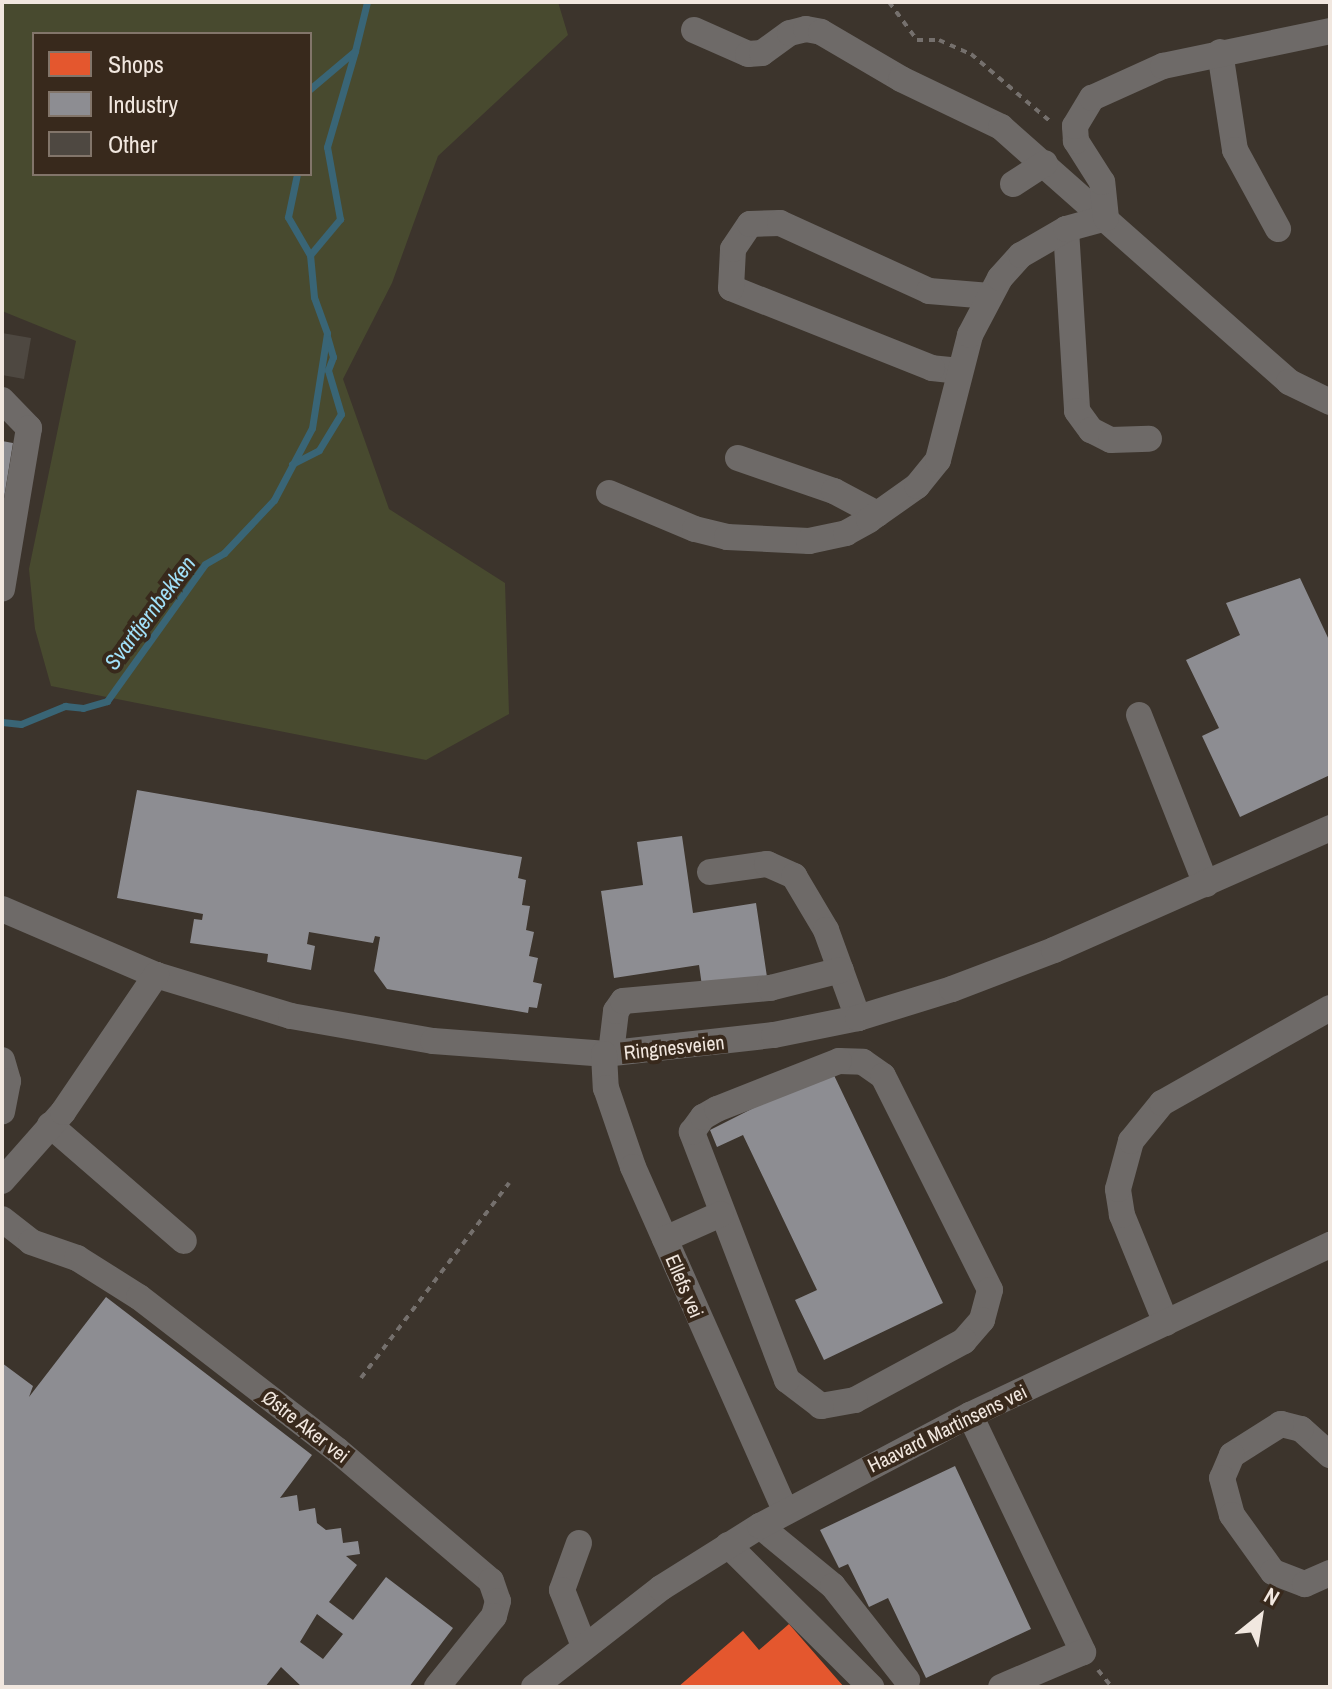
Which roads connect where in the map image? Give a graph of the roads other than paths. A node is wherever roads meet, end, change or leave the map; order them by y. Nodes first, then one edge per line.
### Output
1 (694, 30) dead end
2 (1330, 31) edge
3 (1220, 52) junction
4 (1045, 163) junction
5 (1013, 184) dead end
6 (1106, 218) junction
7 (1066, 229) junction
8 (1278, 229) dead end
9 (990, 296) junction
10 (960, 371) junction
11 (2, 400) edge
12 (1330, 402) edge
13 (1149, 439) dead end
14 (738, 458) dead end
15 (609, 493) dead end
16 (877, 514) junction
17 (2, 589) edge
18 (1139, 715) dead end
19 (1330, 828) edge
20 (710, 872) dead end
21 (1206, 884) junction
22 (2, 909) edge
23 (841, 970) junction
24 (156, 975) junction
25 (1330, 1008) edge
26 (858, 1018) junction
27 (608, 1054) junction
28 (2, 1060) edge
29 (2, 1111) edge
30 (50, 1125) junction
31 (2, 1181) edge
32 (721, 1214) junction
33 (2, 1219) edge
34 (665, 1239) junction
35 (184, 1241) dead end
36 (1330, 1245) edge
37 (1166, 1323) junction
38 (970, 1415) junction
39 (1330, 1455) edge
40 (786, 1512) junction
41 (760, 1526) junction
42 (579, 1543) dead end
43 (728, 1545) junction
44 (1330, 1573) edge
45 (584, 1646) junction
46 (907, 1680) dead end
47 (550, 1682) edge
48 (437, 1687) edge
49 (871, 1687) edge
50 (1001, 1687) edge

1 - 4 street
2 - 3 street
3 - 6 street
3 - 8 street
4 - 5 street
4 - 6 street
6 - 7 street
6 - 12 street
7 - 9 street
7 - 13 street
9 - 10 street
9 - 10 street
10 - 16 street
11 - 17 street
14 - 16 street
15 - 16 street
18 - 21 street
19 - 21 street, Ringnesveien
20 - 23 street
21 - 26 street, Ringnesveien
22 - 24 street, Ringnesveien
23 - 26 street
23 - 27 street, Ellefs vei
24 - 27 street, Ringnesveien
24 - 30 street
25 - 37 street
26 - 27 street, Ringnesveien
27 - 34 street, Ellefs vei
28 - 29 street
30 - 31 street
30 - 35 street
32 - 32 street
32 - 34 street
33 - 48 street, Østre Aker vei
34 - 40 street, Ellefs vei
36 - 37 street, Haavard Martinsens vei
37 - 38 street, Haavard Martinsens vei
38 - 40 street, Haavard Martinsens vei
38 - 50 street
39 - 44 street
40 - 41 street, Haavard Martinsens vei
41 - 43 street, Haavard Martinsens vei
41 - 46 street
42 - 45 street
43 - 45 street, Haavard Martinsens vei
43 - 49 street
45 - 47 street, Haavard Martinsens vei

